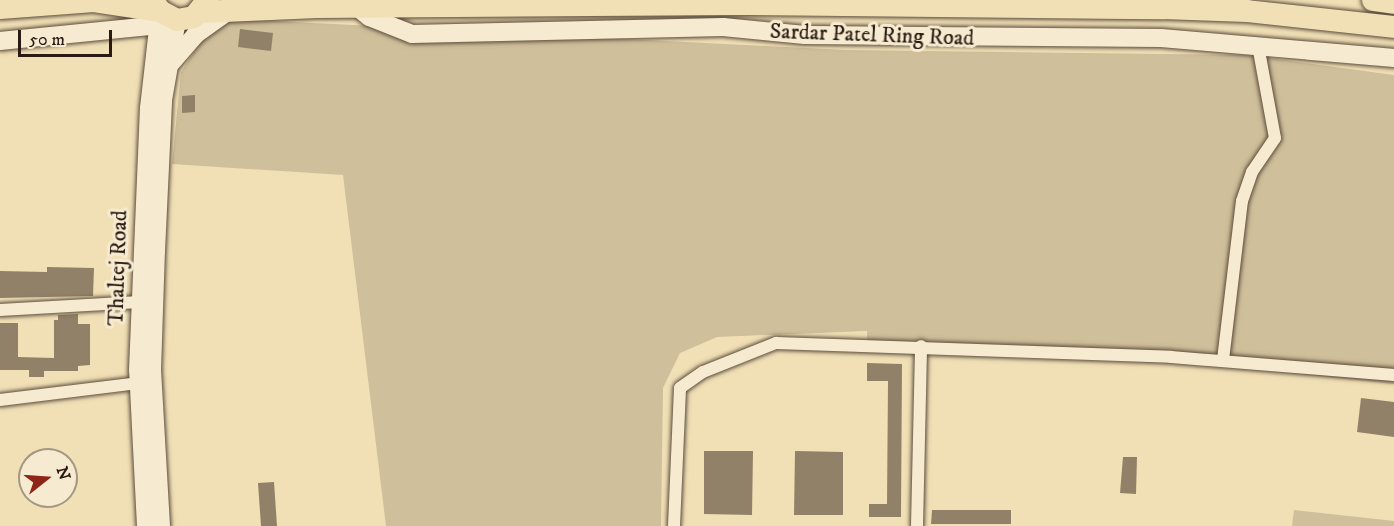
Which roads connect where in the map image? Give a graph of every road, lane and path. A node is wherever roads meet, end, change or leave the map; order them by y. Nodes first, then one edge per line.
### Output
1 (1373, 0) edge
2 (1394, 3) edge
3 (205, 6) edge
4 (356, 6) junction
5 (0, 8) edge
6 (232, 9) junction
7 (162, 14) edge
8 (1394, 27) edge
9 (0, 41) edge
10 (1258, 45) junction
11 (1394, 58) edge
12 (170, 65) junction
13 (140, 302) junction
14 (0, 310) edge
15 (921, 346) junction
16 (1223, 360) junction
17 (1394, 375) edge
18 (146, 382) junction
19 (0, 400) edge
20 (146, 526) edge
21 (161, 526) edge
22 (674, 526) edge
23 (917, 526) edge

1 - 2 highway
3 - 6 highway, Sardar Patel Ring Road
3 - 7 highway, Sardar Patel Ring Road
4 - 6 highway, Sardar Patel Ring Road
4 - 8 highway, Sardar Patel Ring Road
4 - 10 street, Sardar Patel Ring Road
5 - 7 highway
6 - 12 street
7 - 9 street
7 - 12 street
7 - 13 street, Thaltej Road
10 - 11 street, Sardar Patel Ring Road
10 - 16 street
12 - 18 street
13 - 14 street
13 - 18 street, Thaltej Road
15 - 16 street
15 - 22 street
15 - 23 street
16 - 17 street
18 - 19 street
18 - 20 street, Thaltej Road
18 - 21 street

